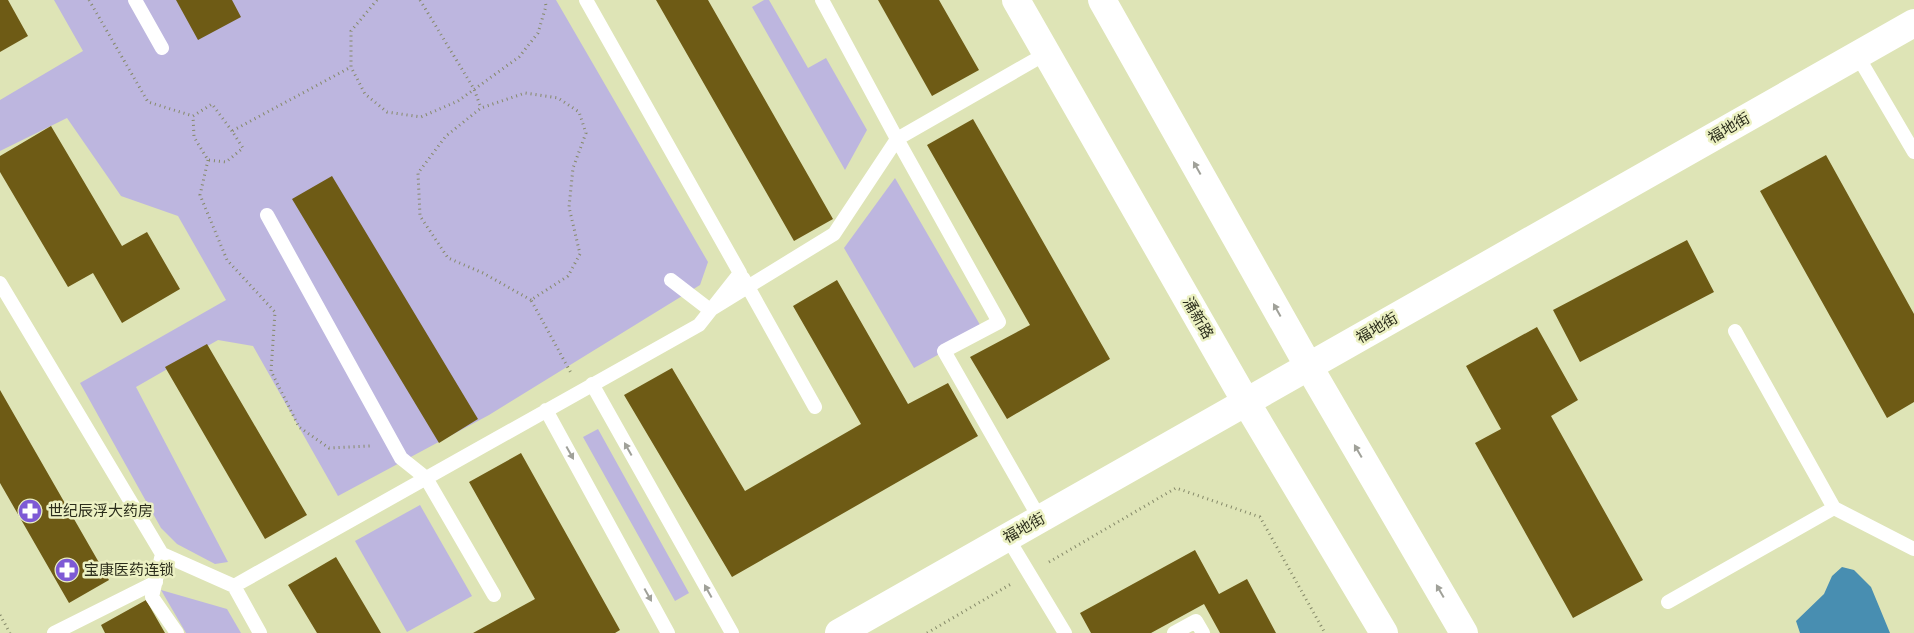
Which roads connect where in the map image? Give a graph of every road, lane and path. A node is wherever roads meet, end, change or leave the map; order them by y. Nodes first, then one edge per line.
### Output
1 (89, 0) edge
2 (135, 0) edge
3 (377, 0) edge
4 (420, 0) edge
5 (544, 0) edge
6 (586, 0) edge
7 (822, 0) edge
8 (1016, 0) edge
9 (1102, 0) edge
10 (1912, 29) edge
11 (162, 48) dead end
12 (1047, 53) junction
13 (1857, 55) junction
14 (351, 67) junction
15 (474, 89) junction
16 (482, 108) junction
17 (193, 116) junction
18 (232, 131) junction
19 (897, 139) junction
20 (1914, 152) edge
21 (208, 160) junction
22 (266, 215) dead end
23 (740, 273) junction
24 (672, 280) dead end
25 (0, 282) edge
26 (531, 300) junction
27 (710, 310) junction
28 (1735, 331) dead end
29 (1309, 367) junction
30 (586, 388) junction
31 (1246, 402) junction
32 (815, 407) dead end
33 (546, 410) junction
34 (391, 441) junction
35 (426, 478) junction
36 (1834, 508) junction
37 (1040, 519) junction
38 (1008, 537) junction
39 (1914, 548) edge
40 (162, 554) junction
41 (1029, 574) junction
42 (156, 582) junction
43 (234, 586) junction
44 (494, 596) dead end
45 (1668, 602) dead end
46 (0, 615) edge
47 (10, 633) edge
48 (54, 633) edge
49 (177, 633) edge
50 (260, 633) edge
51 (668, 633) edge
52 (732, 633) edge
53 (839, 633) edge
54 (927, 633) edge
55 (1065, 633) edge
56 (1174, 633) edge
57 (1203, 633) edge
58 (1325, 633) edge
59 (1384, 633) edge
60 (1464, 633) edge

1 - 17 path
2 - 11 lane
3 - 14 path
4 - 15 path
5 - 15 path
6 - 23 lane
7 - 19 lane
8 - 12 street, 涌新路
29 -> 9 street
10 - 13 street, 福地街
12 - 19 lane
12 - 31 street, 涌新路
13 - 20 lane
13 - 29 street, 福地街
14 - 15 path
14 - 18 path
15 - 16 path
16 - 26 path
16 - 26 path
17 - 18 path
17 - 21 path
18 - 21 path
19 - 27 lane
19 - 37 lane
21 - 34 path
22 - 34 lane
23 - 27 lane
23 - 32 lane
24 - 27 lane
25 - 40 lane
26 - 30 path
27 - 30 lane
28 - 36 lane
29 - 31 street, 福地街
60 -> 29 street
30 - 33 lane
52 -> 30 lane
31 - 37 street, 福地街
31 - 59 street, 涌新路
33 - 35 lane
33 -> 51 lane
34 - 35 lane
35 - 43 lane
35 - 44 lane
36 - 39 lane
36 - 45 lane
37 - 38 street, 福地街
38 - 41 lane
38 - 53 street, 福地街
40 - 42 lane
40 - 43 lane
41 - 54 path
41 - 55 lane
41 - 58 path
42 - 48 lane
42 - 49 lane
43 - 50 lane
46 - 47 path
56 - 57 lane

